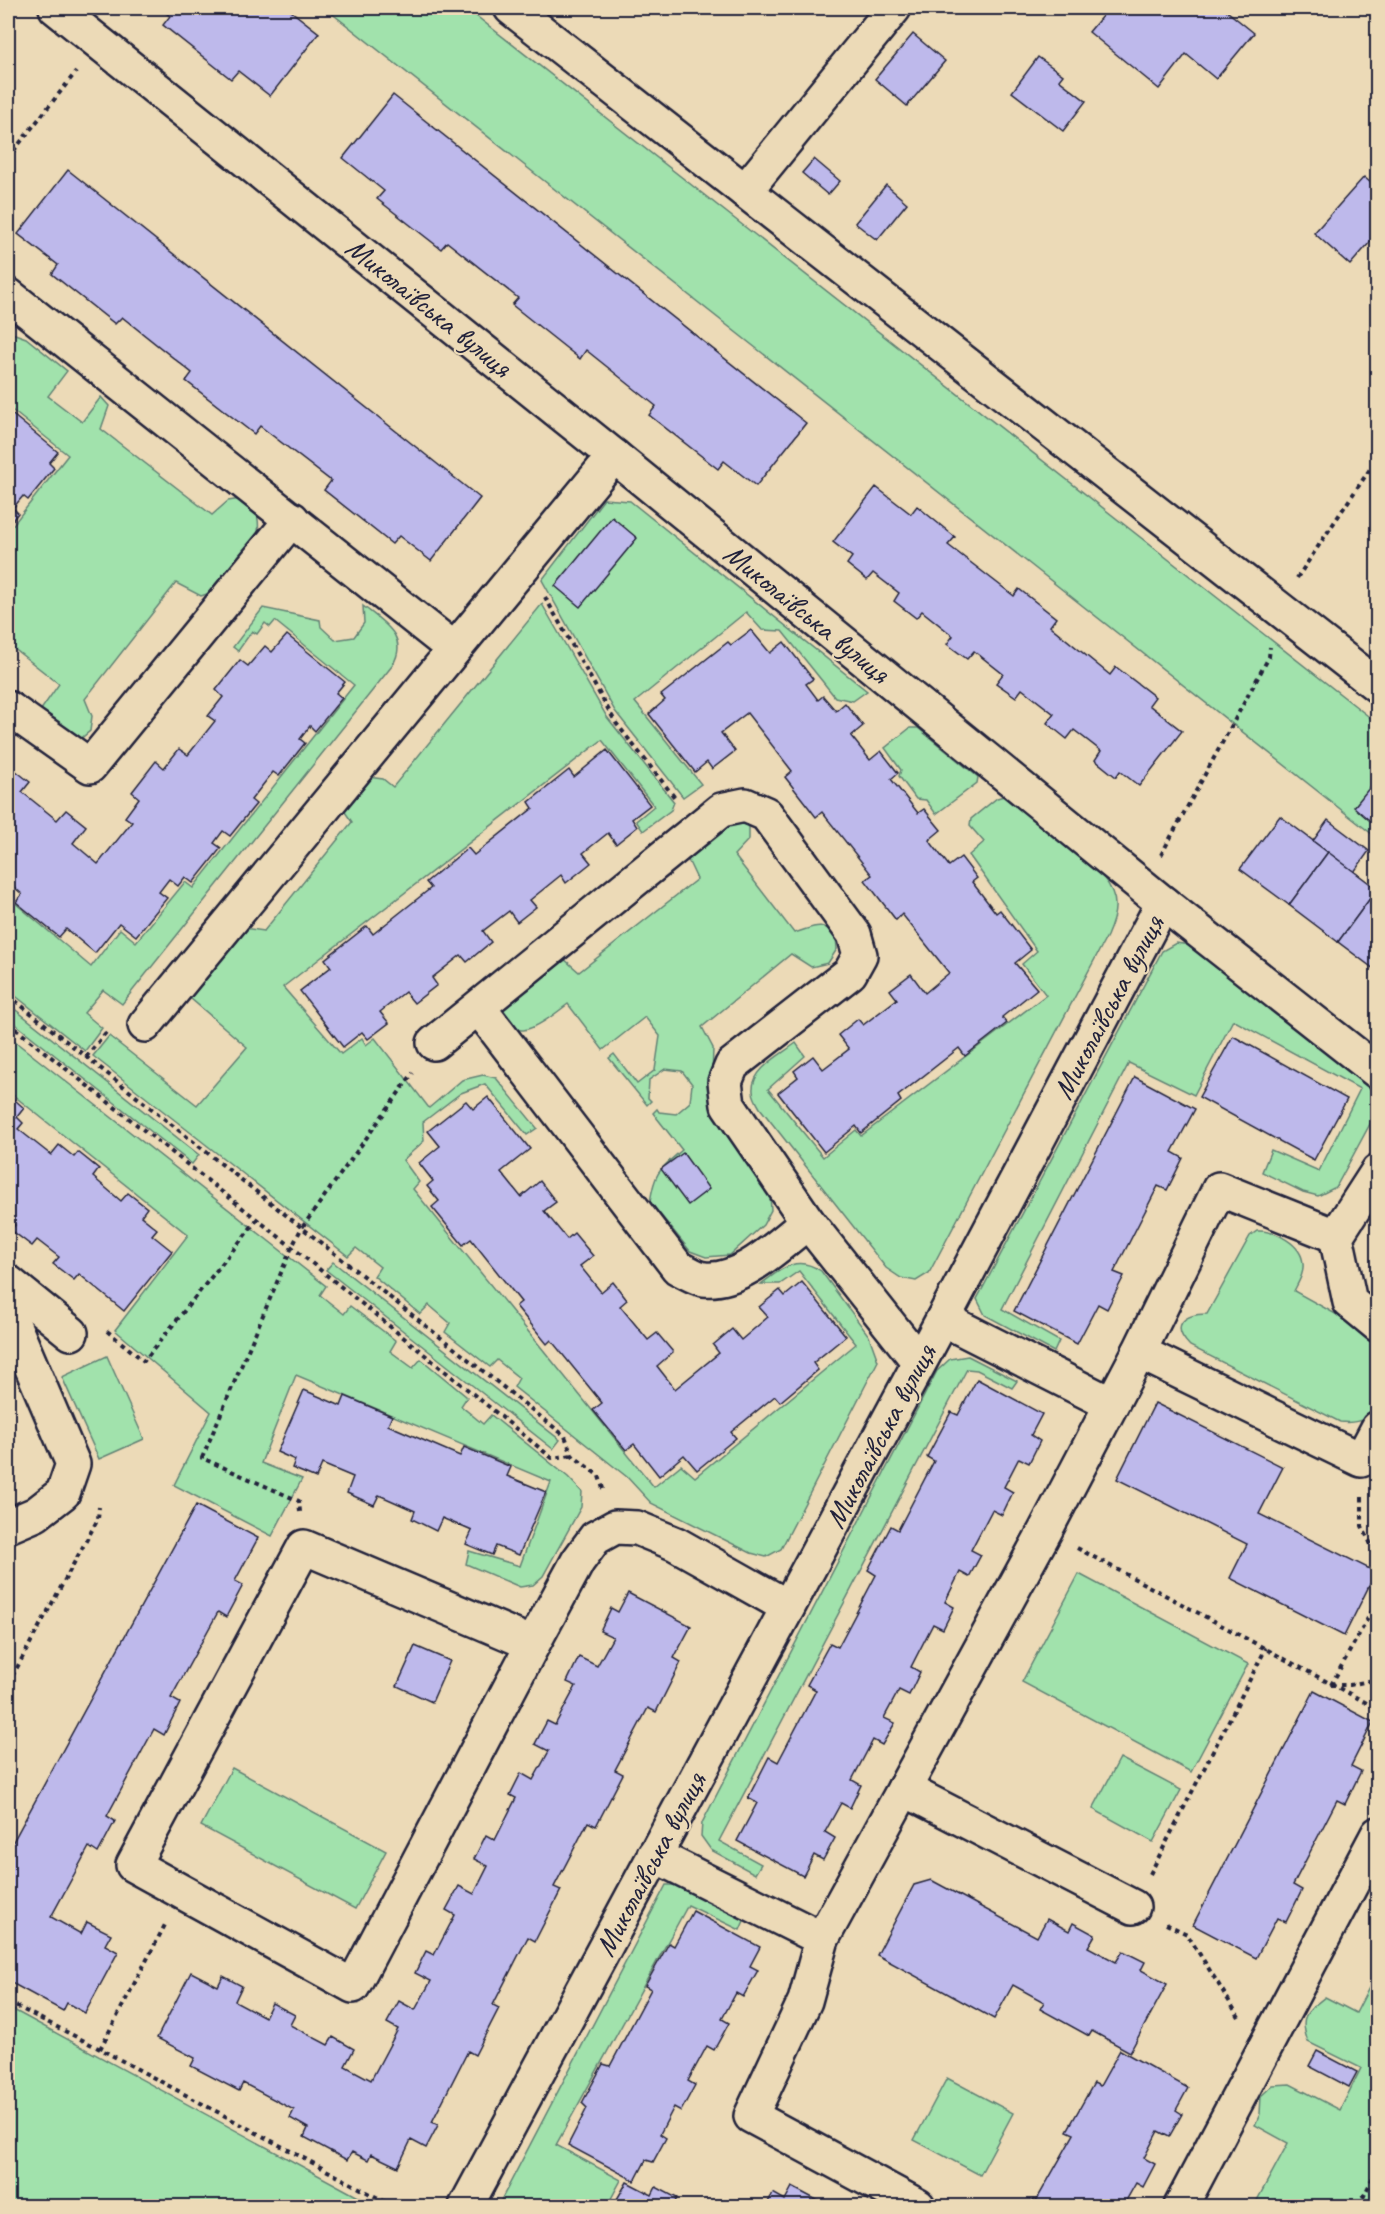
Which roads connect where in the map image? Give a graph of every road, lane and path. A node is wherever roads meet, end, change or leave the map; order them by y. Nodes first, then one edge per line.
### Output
1 (56, 8) edge
2 (511, 8) edge
3 (894, 8) edge
4 (99, 42) junction
5 (8, 158) edge
6 (745, 191) junction
7 (8, 295) edge
8 (614, 456) junction
9 (1377, 457) edge
10 (291, 519) junction
11 (525, 563) junction
12 (1276, 608) junction
13 (454, 649) junction
14 (1377, 686) edge
15 (8, 708) edge
16 (699, 828) junction
17 (1153, 896) junction
18 (8, 995) edge
19 (479, 1008) junction
20 (8, 1023) edge
21 (145, 1025) dead end
22 (434, 1043) joint
23 (1377, 1072) edge
24 (1377, 1171) edge
25 (256, 1220) junction
26 (808, 1222) junction
27 (302, 1229) junction
28 (1336, 1236) junction
29 (292, 1247) junction
30 (8, 1282) edge
31 (8, 1312) edge
32 (942, 1319) junction
33 (1377, 1325) edge
34 (71, 1333) joint
35 (1139, 1352) junction
36 (920, 1362) junction
37 (1111, 1404) junction
38 (1377, 1428) edge
39 (572, 1455) junction
40 (1361, 1460) junction
41 (8, 1526) edge
42 (615, 1527) junction
43 (1045, 1532) junction
44 (304, 1547) junction
45 (1377, 1559) edge
46 (1377, 1600) edge
47 (788, 1607) junction
48 (533, 1644) junction
49 (1266, 1648) junction
50 (1377, 1679) edge
51 (1331, 1685) junction
52 (1377, 1709) edge
53 (904, 1789) junction
54 (1377, 1834) edge
55 (654, 1855) junction
56 (182, 1892) junction
57 (1133, 1907) junction
58 (822, 1939) junction
59 (8, 2002) edge
60 (100, 2049) junction
61 (1262, 2053) junction
62 (1377, 2167) edge
63 (393, 2206) edge
64 (466, 2206) edge
65 (918, 2206) edge
66 (1181, 2206) edge
67 (1359, 2206) edge

1 - 4 street, Миколаївська вулиця
2 - 6 street
3 - 6 street
4 - 5 path
4 - 8 street, Миколаївська вулиця
6 - 12 street
7 - 10 street
8 - 11 street
8 - 17 street, Миколаївська вулиця
9 - 12 path
10 - 13 street
10 - 15 street
11 - 13 street
11 - 16 path
12 - 14 street
12 - 17 path
13 - 21 street
16 - 19 street
16 - 26 street
17 - 23 street
17 - 32 street, Миколаївська вулиця
18 - 27 path
19 - 22 street
19 - 26 street
20 - 25 path
22 - 27 path
24 - 28 street
25 - 29 path
25 - 34 path
26 - 36 street
27 - 29 path
27 - 39 path
28 - 33 street
28 - 35 street
29 - 39 path
29 - 44 path
30 - 34 street
31 - 41 street
32 - 36 street, Миколаївська вулиця
32 - 37 street
35 - 37 street
35 - 40 street
36 - 47 street, Миколаївська вулиця
37 - 43 street
38 - 40 street
39 - 42 path
40 - 45 path
42 - 47 street
42 - 48 street
43 - 49 path
43 - 53 street
44 - 48 street
44 - 56 street
46 - 51 path
47 - 55 street, Миколаївська вулиця
48 - 56 street
49 - 51 path
49 - 57 path
50 - 51 path
51 - 52 path
53 - 57 street
53 - 58 street
54 - 61 street
55 - 58 street
55 - 64 street, Миколаївська вулиця
56 - 60 path
57 - 61 path
58 - 65 street
59 - 60 path
60 - 63 path
61 - 66 street
62 - 67 path

